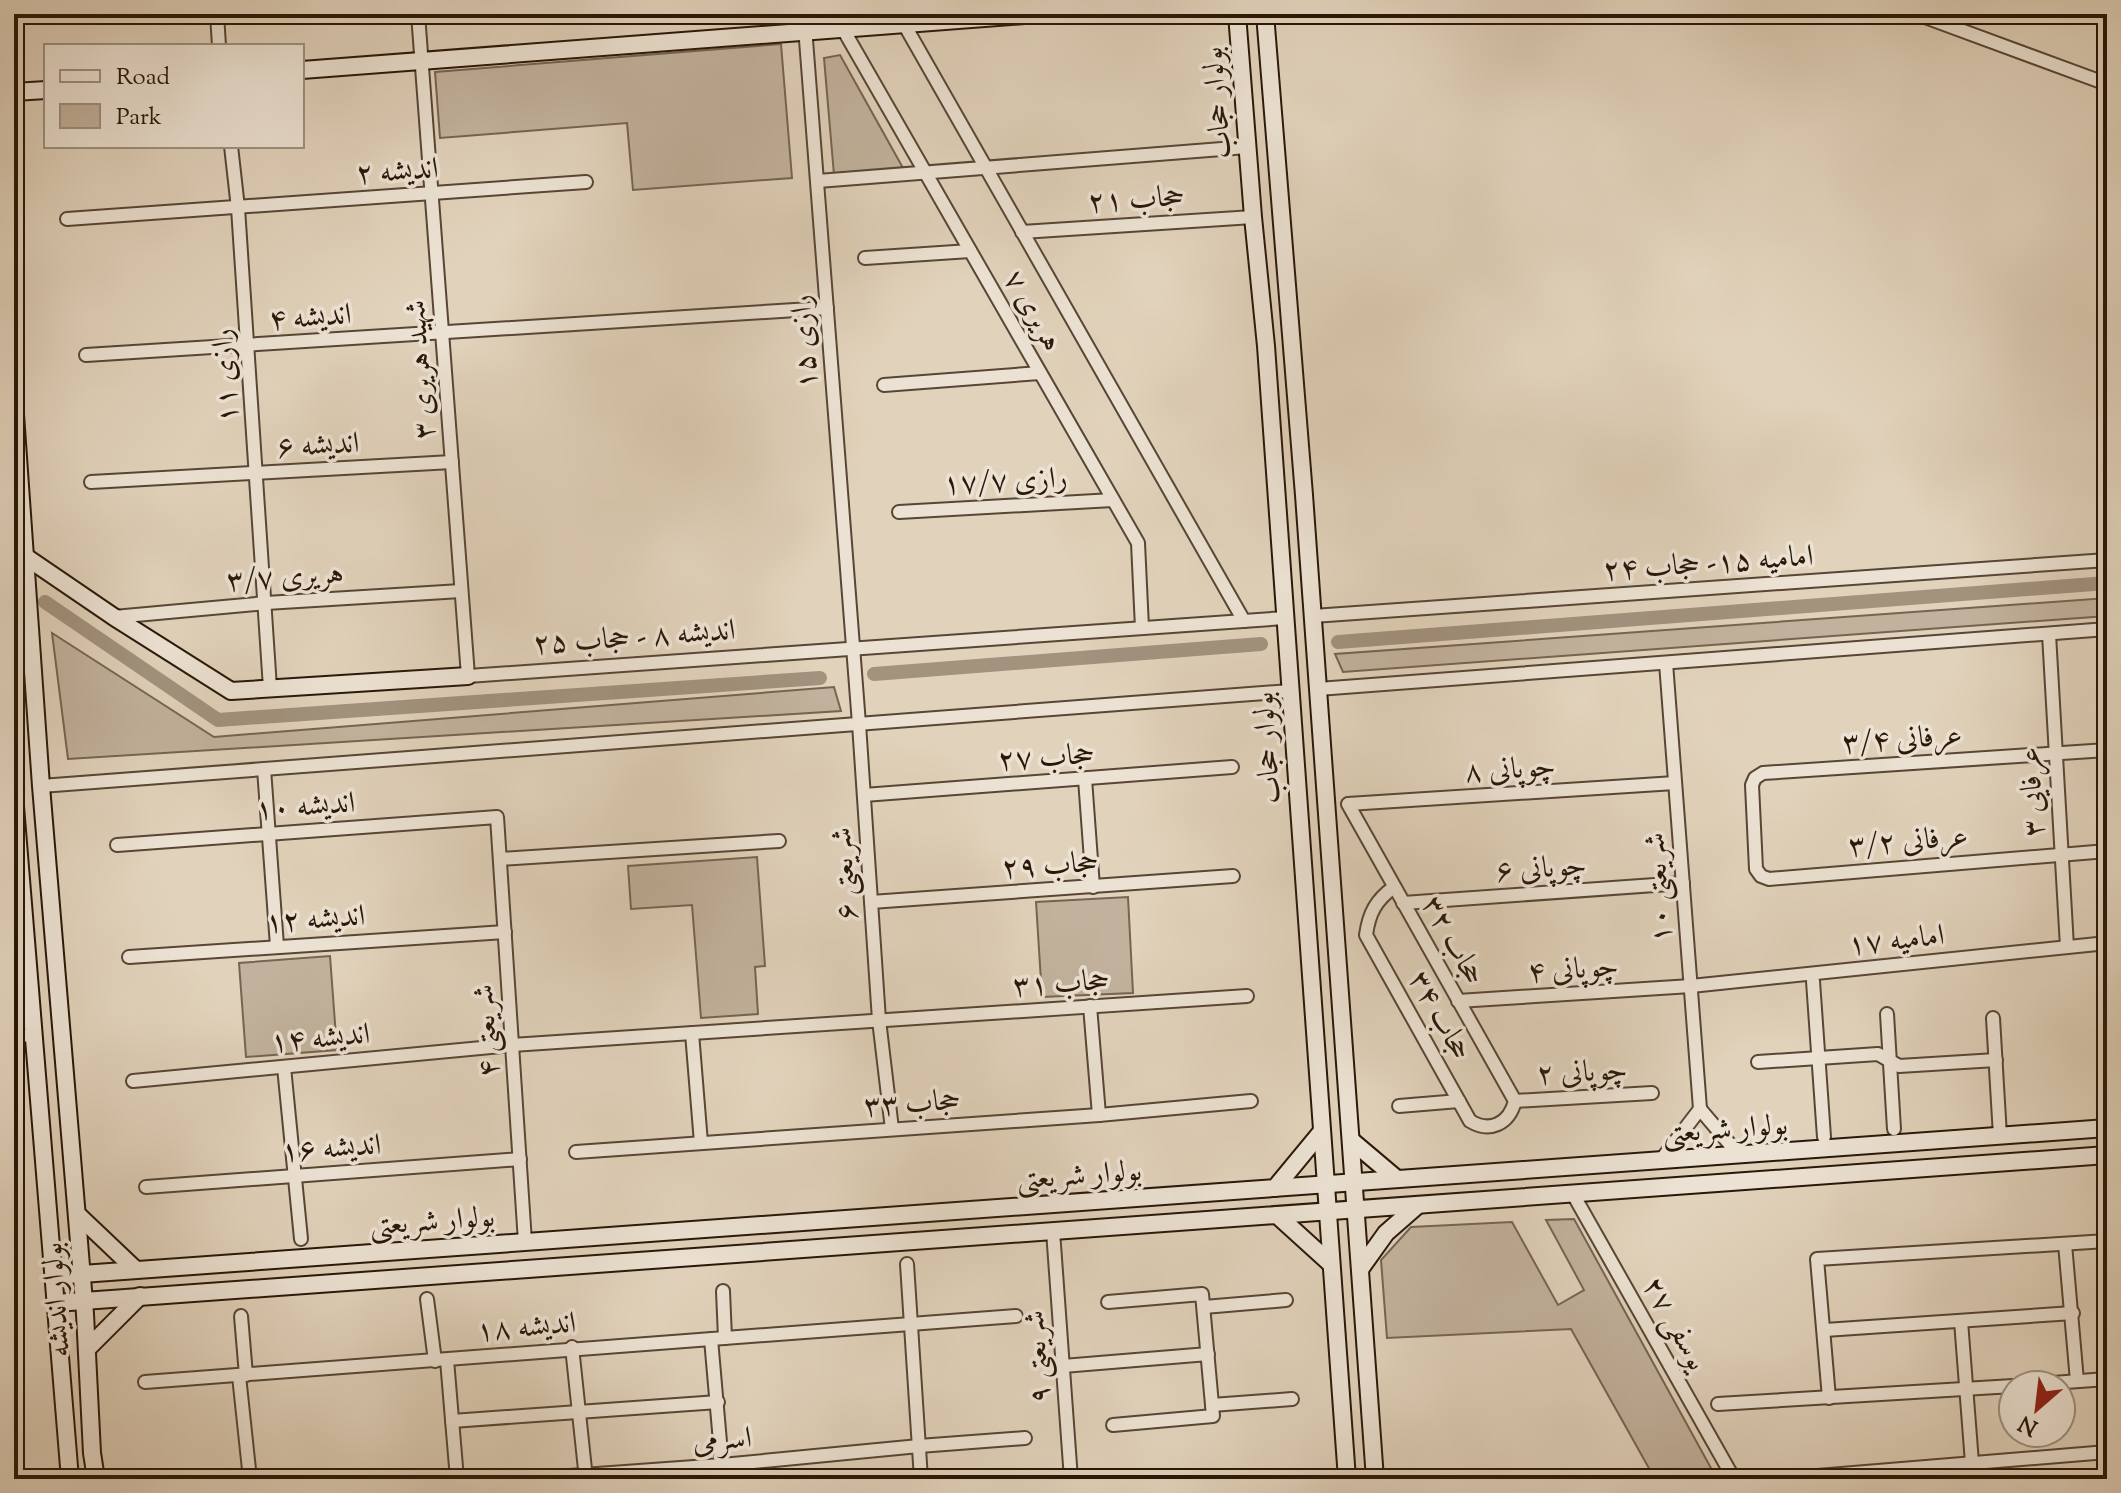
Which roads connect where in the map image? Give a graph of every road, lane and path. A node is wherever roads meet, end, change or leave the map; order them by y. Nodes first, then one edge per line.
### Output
1 (217, 14) edge
2 (418, 14) edge
3 (804, 14) edge
4 (1022, 14) edge
5 (1037, 14) edge
6 (1237, 14) edge
7 (1265, 14) edge
8 (1917, 14) edge
9 (904, 24) junction
10 (843, 29) junction
11 (805, 32) junction
12 (219, 44) edge
13 (421, 61) junction
14 (304, 70) edge
15 (2107, 84) edge
16 (44, 90) edge
17 (14, 92) edge
18 (1247, 147) junction
19 (231, 148) edge
20 (985, 166) junction
21 (926, 173) junction
22 (818, 181) junction
23 (586, 182) dead end
24 (431, 194) junction
25 (238, 208) junction
26 (1253, 217) junction
27 (67, 219) dead end
28 (1022, 232) junction
29 (970, 251) junction
30 (865, 258) dead end
31 (827, 308) junction
32 (442, 334) junction
33 (1292, 345) junction
34 (247, 346) junction
35 (1266, 346) junction
36 (86, 355) dead end
37 (1040, 373) junction
38 (884, 385) dead end
39 (14, 400) edge
40 (452, 462) junction
41 (256, 473) junction
42 (91, 482) dead end
43 (1113, 500) junction
44 (899, 512) dead end
45 (26, 557) junction
46 (2107, 560) edge
47 (461, 591) junction
48 (266, 603) junction
49 (1313, 616) junction
50 (114, 617) junction
51 (1285, 618) junction
52 (1244, 621) junction
53 (1142, 628) junction
54 (2107, 629) edge
55 (2049, 634) junction
56 (852, 649) junction
57 (1666, 663) junction
58 (468, 676) junction
59 (270, 688) junction
60 (1318, 689) junction
61 (1290, 691) junction
62 (859, 724) junction
63 (2107, 750) edge
64 (2055, 754) junction
65 (1232, 767) dead end
66 (264, 769) junction
67 (1085, 779) junction
68 (1675, 783) junction
69 (41, 786) junction
70 (14, 794) edge
71 (864, 795) junction
72 (1348, 804) joint
73 (497, 817) joint
74 (269, 834) junction
75 (779, 841) dead end
76 (117, 845) dead end
77 (2107, 851) edge
78 (2061, 853) junction
79 (500, 859) junction
80 (1233, 876) dead end
81 (1761, 876) joint
82 (1683, 883) junction
83 (1093, 887) junction
84 (1394, 887) junction
85 (871, 902) junction
86 (1403, 903) junction
87 (505, 932) junction
88 (2107, 943) edge
89 (277, 946) junction
90 (2067, 947) junction
91 (129, 957) dead end
92 (1813, 981) dead end
93 (1691, 986) junction
94 (1247, 996) dead end
95 (1458, 1001) junction
96 (1090, 1006) junction
97 (1887, 1014) dead end
98 (1993, 1018) dead end
99 (879, 1020) junction
100 (692, 1033) junction
101 (34, 1035) junction
102 (14, 1036) edge
103 (512, 1045) junction
104 (1818, 1057) junction
105 (1996, 1060) junction
106 (1890, 1061) junction
107 (1758, 1062) dead end
108 (284, 1067) junction
109 (133, 1081) dead end
110 (1652, 1093) dead end
111 (1251, 1101) dead end
112 (1459, 1101) junction
113 (1515, 1101) junction
114 (1399, 1106) dead end
115 (1700, 1109) junction
116 (1099, 1115) junction
117 (2107, 1128) edge
118 (892, 1129) junction
119 (1894, 1129) dead end
120 (1322, 1131) junction
121 (2000, 1136) junction
122 (1824, 1137) dead end
123 (1352, 1141) junction
124 (701, 1143) junction
125 (576, 1152) dead end
126 (1739, 1155) junction
127 (2107, 1155) edge
128 (520, 1159) junction
129 (1661, 1160) junction
130 (294, 1176) junction
131 (1397, 1179) junction
132 (1354, 1182) junction
133 (1326, 1184) junction
134 (146, 1187) dead end
135 (1275, 1188) junction
136 (1573, 1194) junction
137 (1418, 1205) junction
138 (1356, 1209) junction
139 (1328, 1211) junction
140 (77, 1214) junction
141 (1277, 1215) junction
142 (1053, 1231) junction
143 (301, 1239) dead end
144 (2107, 1241) edge
145 (525, 1242) junction
146 (2065, 1244) junction
147 (907, 1264) dead end
148 (1331, 1264) junction
149 (1361, 1268) junction
150 (136, 1270) junction
151 (81, 1274) junction
152 (54, 1276) junction
153 (723, 1291) dead end
154 (140, 1296) junction
155 (427, 1299) dead end
156 (84, 1300) junction
157 (1286, 1300) dead end
158 (1108, 1302) dead end
159 (56, 1303) junction
160 (1204, 1307) junction
161 (2073, 1313) junction
162 (241, 1316) dead end
163 (1016, 1316) dead end
164 (1961, 1321) junction
165 (912, 1323) junction
166 (1825, 1330) junction
167 (725, 1338) junction
168 (711, 1339) junction
169 (572, 1347) junction
170 (87, 1349) junction
171 (1208, 1354) junction
172 (441, 1360) junction
173 (1063, 1366) junction
174 (2076, 1369) edge
175 (243, 1375) junction
176 (2107, 1379) edge
177 (2077, 1381) edge
178 (145, 1382) dead end
179 (1997, 1387) edge
180 (1966, 1390) junction
181 (1829, 1398) junction
182 (1292, 1399) dead end
183 (718, 1402) junction
184 (1718, 1404) dead end
185 (1212, 1405) junction
186 (579, 1412) junction
187 (452, 1421) junction
188 (1113, 1425) dead end
189 (1025, 1438) dead end
190 (919, 1446) junction
191 (2107, 1452) edge
192 (1972, 1463) junction
193 (722, 1465) junction
194 (586, 1477) edge
195 (70, 1479) edge
196 (96, 1479) edge
197 (250, 1479) edge
198 (457, 1479) edge
199 (528, 1479) edge
200 (921, 1479) edge
201 (1071, 1479) edge
202 (1347, 1479) edge
203 (1375, 1479) edge
204 (1734, 1479) edge
205 (1781, 1479) edge

1 - 12 street
2 - 13 street, شهید هریری ۳
3 - 11 street, رازی ۱۵
4 - 5 main road
4 - 9 main road
6 - 18 main road, بولوار حجاب
7 - 33 main road, بولوار حجاب
8 - 15 street
9 - 10 main road
9 - 20 street
10 - 11 main road
10 - 21 street, هریری ۷
11 - 13 main road
11 - 22 street, رازی ۱۵
13 - 14 main road
13 - 24 street, شهید هریری ۳
16 - 17 main road
18 - 20 street
18 - 26 main road, بولوار حجاب
19 - 25 street, رازی ۱۱
20 - 21 street
20 - 28 street
21 - 22 street
21 - 29 street, هریری ۷
22 - 31 street, رازی ۱۵
23 - 24 street, اندیشه ۲
24 - 25 street, اندیشه ۲
24 - 32 street, شهید هریری ۳
25 - 27 street, اندیشه ۲
25 - 34 street, رازی ۱۱
26 - 28 street, حجاب ۲۱
26 - 35 main road, بولوار حجاب
28 - 52 street
29 - 30 street
29 - 37 street, هریری ۷
31 - 32 street, اندیشه ۴
31 - 56 street, رازی ۱۵
32 - 34 street, اندیشه ۴
32 - 40 street, شهید هریری ۳
33 - 35 main road
33 - 49 main road, بولوار حجاب
34 - 36 street, اندیشه ۴
34 - 41 street, رازی ۱۱
35 - 51 main road, بولوار حجاب
37 - 38 street
37 - 43 street, هریری ۷
39 - 45 main road, بولوار اندیشه
40 - 41 street, اندیشه ۶
40 - 47 street, شهید هریری ۳
41 - 42 street, اندیشه ۶
41 - 48 street, رازی ۱۱
43 - 44 street, رازی ۱۷/۷
43 - 53 street, هریری ۷
45 - 50 main road, اندیشه ۸ - حجاب ۲۵
45 - 69 main road, بولوار اندیشه
46 - 49 street, امامیه ۱۵- حجاب ۲۴
47 - 48 street, هریری ۳/۷
47 - 58 street, شهید هریری ۳
48 - 50 street, هریری ۳/۷
48 - 59 street, رازی ۱۱
49 - 60 main road, بولوار حجاب
50 - 59 main road, اندیشه ۸ - حجاب ۲۵
51 - 52 street, اندیشه ۸ - حجاب ۲۵
51 - 61 main road, بولوار حجاب
52 - 53 street, اندیشه ۸ - حجاب ۲۵
53 - 56 street, اندیشه ۸ - حجاب ۲۵
54 - 55 street
55 - 57 street
55 - 64 street, عرفایی ۳
56 - 58 street, اندیشه ۸ - حجاب ۲۵
56 - 62 street, رازی ۱۵
57 - 60 street
57 - 68 street, شریعتی ۱۰
58 - 59 main road, اندیشه ۸ - حجاب ۲۵
60 - 123 main road, بولوار حجاب
61 - 62 street
61 - 120 main road, بولوار حجاب
62 - 66 street
62 - 71 street, شریعتی ۶
63 - 64 street, عرفانی ۳/۴
64 - 78 street, عرفایی ۳
64 - 81 street, عرفانی ۳/۴
65 - 67 street, حجاب ۲۷
66 - 69 street
66 - 74 street
67 - 71 street, حجاب ۲۷
67 - 83 street
68 - 72 street, چوپانی ۸
68 - 82 street, شریعتی ۱۰
69 - 140 main road, بولوار اندیشه
70 - 101 main road, بولوار اندیشه
71 - 85 street, شریعتی ۶
72 - 84 street, حجاب ۳۲
73 - 74 street, اندیشه ۱۰
73 - 79 street, شریعتی ۴
74 - 76 street, اندیشه ۱۰
74 - 89 street
75 - 79 street
77 - 78 street, عرفانی ۳/۲
78 - 81 street, عرفانی ۳/۲
78 - 90 street, عرفایی ۳
79 - 87 street, شریعتی ۴
80 - 83 street, حجاب ۲۹
82 - 86 street, چوپانی ۶
82 - 93 street, شریعتی ۱۰
83 - 85 street, حجاب ۲۹
84 - 86 street, حجاب ۳۲
84 - 112 street, حجاب ۳۴
85 - 99 street, شریعتی ۶
86 - 95 street, حجاب ۳۲
87 - 89 street, اندیشه ۱۲
87 - 103 street, شریعتی ۴
88 - 90 street, امامیه ۱۷
89 - 91 street, اندیشه ۱۲
90 - 93 street, امامیه ۱۷
92 - 104 street
93 - 95 street, چوپانی ۴
93 - 115 street, شریعتی ۱۰
94 - 96 street, حجاب ۳۱
95 - 113 street, حجاب ۳۲
96 - 99 street, حجاب ۳۱
96 - 116 street
97 - 106 street
98 - 105 street
99 - 100 street, حجاب ۳۱
99 - 118 street, شریعتی ۶
100 - 103 street, اندیشه ۱۴
100 - 124 street
101 - 102 street
101 - 152 main road, بولوار اندیشه
103 - 108 street, اندیشه ۱۴
103 - 128 street, شریعتی ۴
104 - 106 street
104 - 107 street
104 - 122 street
105 - 106 street
105 - 121 street
106 - 119 street
108 - 109 street, اندیشه ۱۴
108 - 130 street
110 - 113 street, چوپانی ۲
111 - 116 street, حجاب ۳۳
112 - 113 street, حجاب ۳۴
112 - 114 street
115 - 126 street
115 - 129 street
116 - 118 street, حجاب ۳۳
117 - 121 main road, بولوار شریعتی
118 - 124 street, حجاب ۳۳
120 - 133 main road, بولوار حجاب
120 - 135 main road
121 - 126 main road, بولوار شریعتی
123 - 131 main road
123 - 132 main road, بولوار حجاب
124 - 125 street, حجاب ۳۳
126 - 129 main road, بولوار شریعتی
127 - 136 main road, بولوار شریعتی
128 - 130 street, اندیشه ۱۶
128 - 145 street, شریعتی ۴
129 - 131 main road, بولوار شریعتی
130 - 134 street, اندیشه ۱۶
130 - 143 street
131 - 132 main road, بولوار شریعتی
132 - 133 main road, بولوار شریعتی
132 - 138 main road, بولوار حجاب
133 - 135 main road, بولوار شریعتی
133 - 139 main road, بولوار حجاب
135 - 145 main road, بولوار شریعتی
136 - 137 main road, بولوار شریعتی
136 - 204 street, یوسفی ۲۷
137 - 138 main road, بولوار شریعتی
137 - 149 main road
138 - 139 main road, بولوار شریعتی
138 - 149 main road, بولوار حجاب
139 - 141 main road, بولوار شریعتی
139 - 148 main road, بولوار حجاب
140 - 150 main road
140 - 151 main road, بولوار اندیشه
141 - 142 main road, بولوار شریعتی
141 - 148 main road
142 - 154 main road, بولوار شریعتی
142 - 173 street, شریعتی ۹
144 - 146 street
145 - 150 main road, بولوار شریعتی
146 - 161 street
146 - 166 street
147 - 165 street
148 - 202 main road, بولوار حجاب
149 - 203 main road, بولوار حجاب
150 - 151 main road, بولوار شریعتی
151 - 152 main road, بولوار شریعتی
151 - 156 main road, بولوار اندیشه
152 - 159 main road, بولوار اندیشه
153 - 167 street
154 - 156 main road, بولوار شریعتی
154 - 170 main road
155 - 172 street
156 - 159 main road, بولوار شریعتی
156 - 170 main road, بولوار اندیشه
157 - 160 street
158 - 160 street
159 - 195 main road, بولوار اندیشه
160 - 171 street
161 - 164 street
161 - 174 street
162 - 175 street
163 - 165 street, اندیشه ۱۸
164 - 166 street
164 - 180 street
165 - 167 street, اندیشه ۱۸
165 - 190 street
166 - 181 street
167 - 168 street, اندیشه ۱۸
168 - 169 street, اندیشه ۱۸
168 - 183 street
169 - 172 street, اندیشه ۱۸
169 - 186 street
170 - 196 main road, بولوار اندیشه
171 - 173 street
171 - 185 street
172 - 175 street, اندیشه ۱۸
172 - 187 street
173 - 201 street, شریعتی ۹
175 - 178 street, اندیشه ۱۸
175 - 197 street
176 - 177 street
179 - 180 street
180 - 181 street
180 - 192 street
181 - 184 street
182 - 185 street
183 - 186 street
183 - 193 street
185 - 188 street
186 - 187 street
186 - 194 street
187 - 198 street
189 - 190 street, اسرمی
190 - 193 street, اسرمی
190 - 200 street
191 - 192 street
192 - 205 street
193 - 194 street, اسرمی
194 - 199 street, اسرمی

